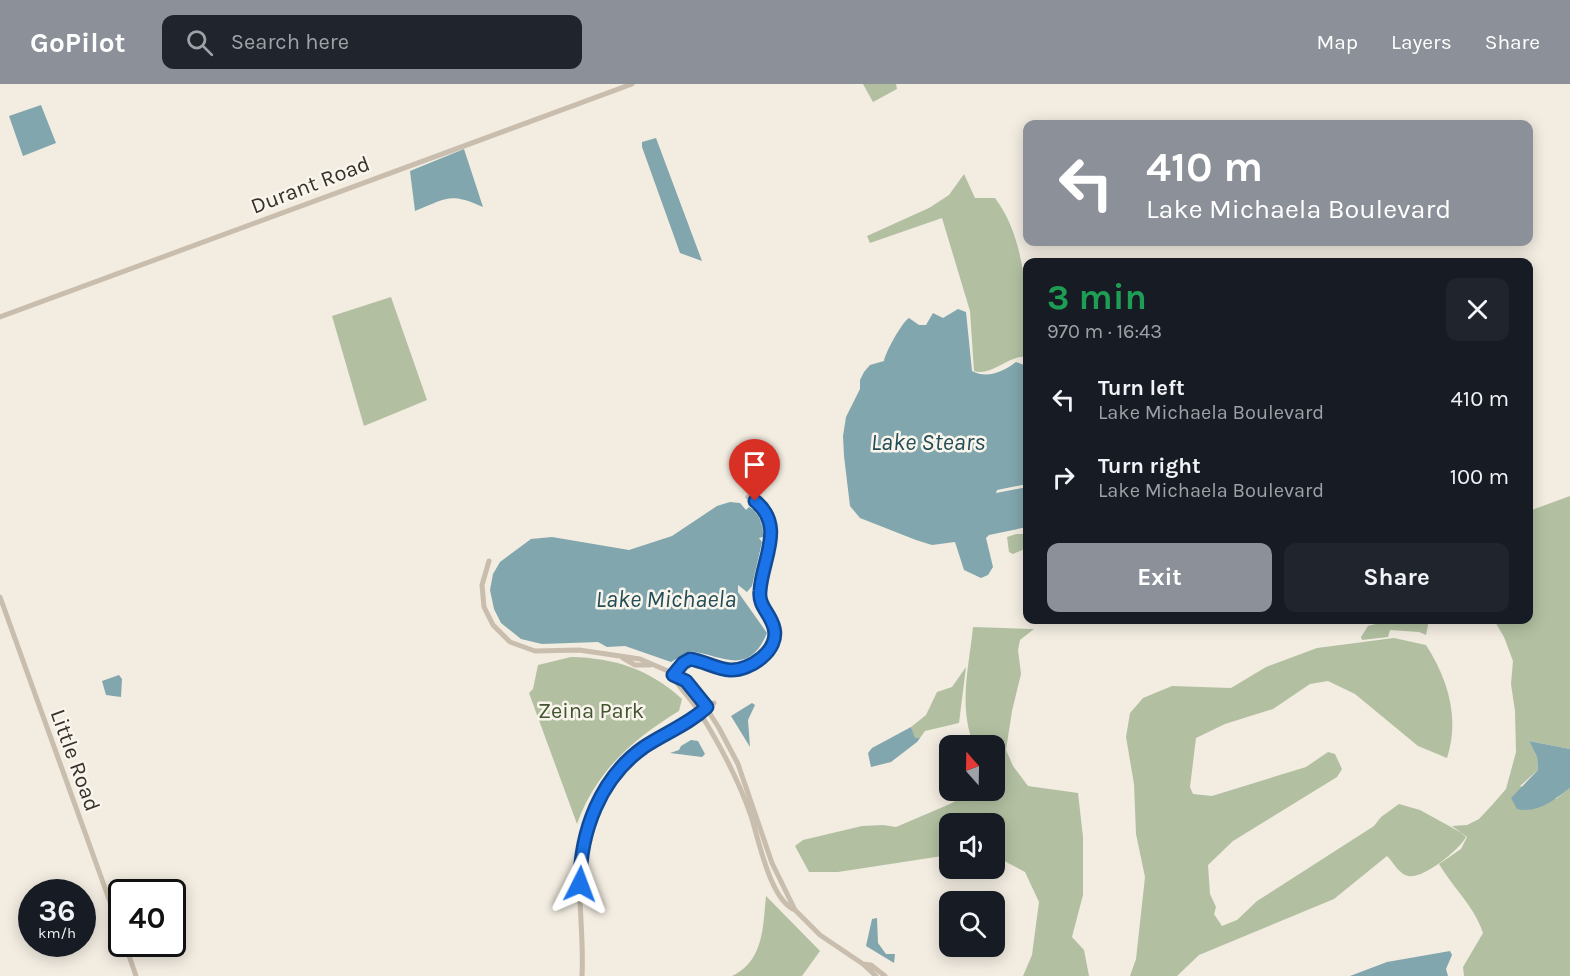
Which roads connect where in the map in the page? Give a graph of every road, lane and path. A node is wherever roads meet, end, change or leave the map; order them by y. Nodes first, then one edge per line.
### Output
1 (632, 84) edge
2 (0, 317) edge
3 (748, 497) dead end
4 (489, 561) dead end
5 (0, 597) edge
6 (673, 675) junction
7 (714, 703) dead end
8 (707, 707) junction
9 (699, 711) junction
10 (108, 895) edge
11 (795, 910) junction
12 (129, 957) edge
13 (863, 964) junction
14 (136, 976) edge
15 (582, 976) edge
16 (876, 976) edge
17 (885, 976) edge

1 - 2 street, Durant Road
3 - 6 street
4 - 6 street
5 - 10 street, Little Road
6 - 8 street
6 - 9 street
7 - 8 street
8 - 9 street
8 - 11 street
9 - 11 street
9 - 15 street
11 - 13 street
12 - 14 street
13 - 16 street
13 - 17 street

